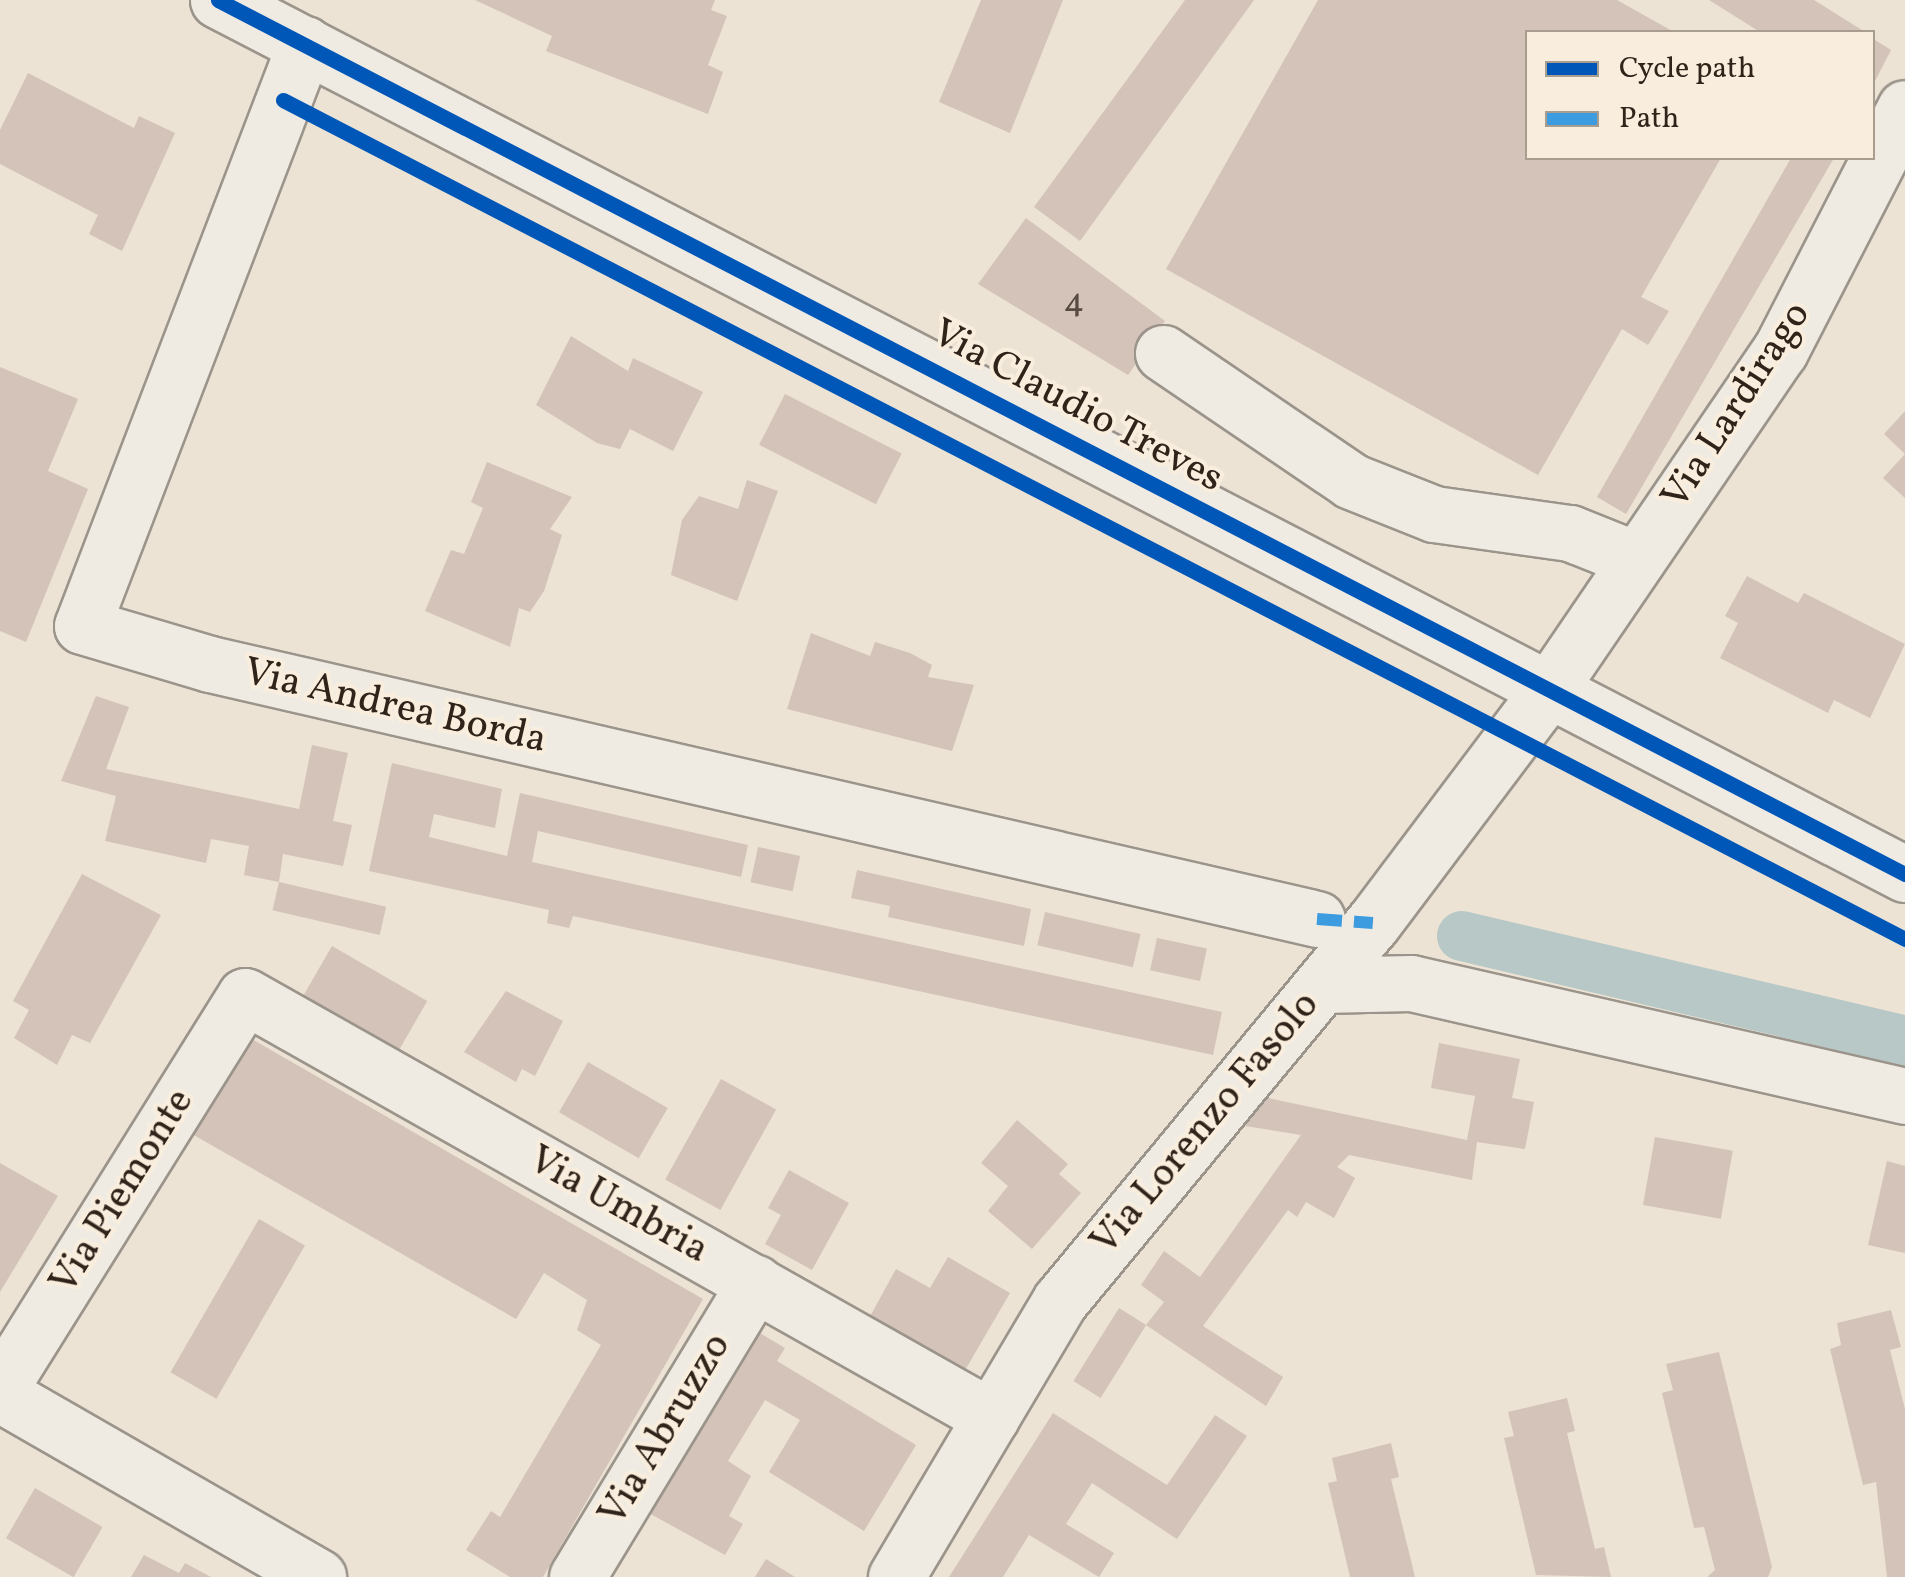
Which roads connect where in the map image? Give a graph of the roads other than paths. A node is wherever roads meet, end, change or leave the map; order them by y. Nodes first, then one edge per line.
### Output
1 (218, 0) edge
2 (304, 44) junction
3 (1905, 108) edge
4 (1163, 353) dead end
5 (1637, 560) junction
6 (1548, 692) junction
7 (1905, 874) edge
8 (1317, 919) dead end
9 (1322, 985) junction
10 (245, 996) joint
11 (1905, 1096) edge
12 (754, 1283) junction
13 (0, 1391) edge
14 (991, 1417) junction
15 (284, 1568) edge
16 (577, 1577) edge
17 (896, 1577) edge

1 - 2 street, Via Claudio Treves
2 - 6 street, Via Claudio Treves
2 - 8 street, Via Andrea Borda
3 - 5 street, Via Lardirago
4 - 5 street
5 - 6 street, Via Lardirago
6 - 7 street, Via Claudio Treves
6 - 9 street, Via Lorenzo Fasolo
9 - 11 street
9 - 14 street, Via Lorenzo Fasolo
10 - 12 street, Via Umbria
10 - 13 street, Via Piemonte
12 - 14 street, Via Umbria
12 - 16 street, Via Abruzzo
13 - 15 street
14 - 17 street, Via Lorenzo Fasolo

